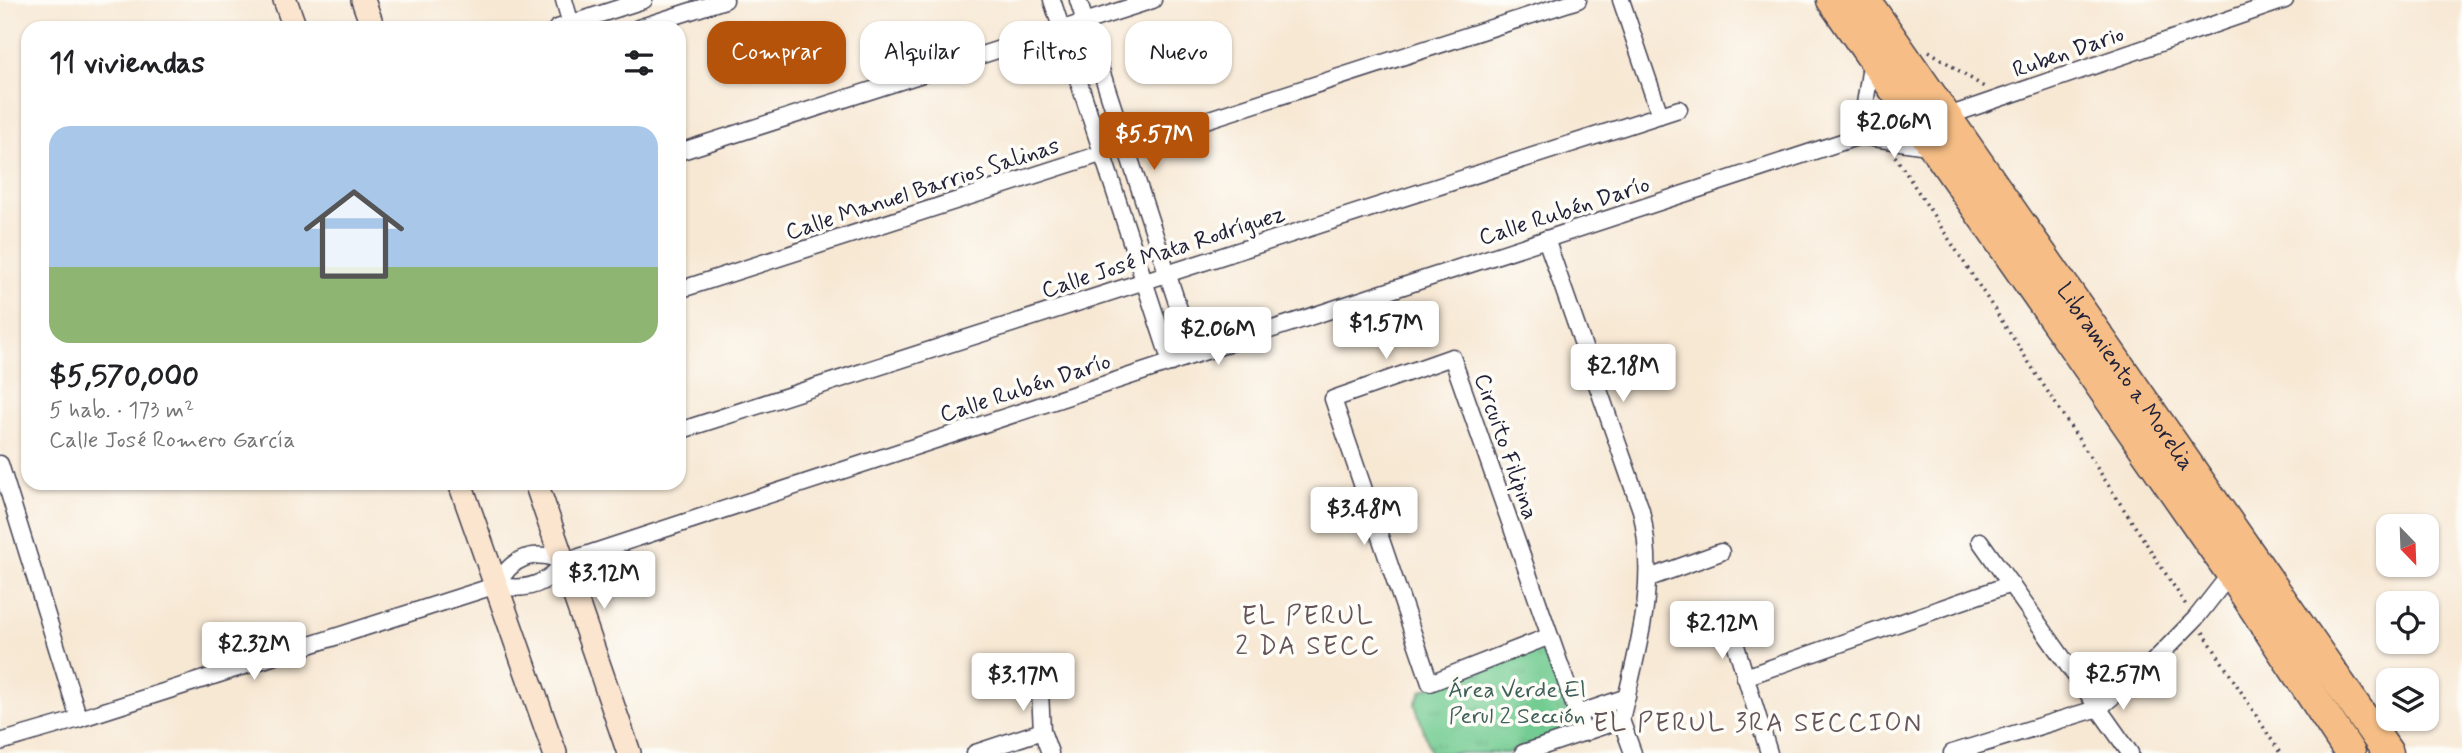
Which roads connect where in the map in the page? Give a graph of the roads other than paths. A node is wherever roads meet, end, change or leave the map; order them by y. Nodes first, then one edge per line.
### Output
1 (285, 0) edge
2 (363, 0) edge
3 (564, 0) edge
4 (644, 0) edge
5 (725, 0) edge
6 (1052, 0) edge
7 (1078, 0) edge
8 (1153, 0) edge
9 (1578, 0) edge
10 (1621, 0) edge
11 (1832, 0) edge
12 (1865, 0) edge
13 (2285, 0) edge
14 (292, 21) edge
15 (370, 21) edge
16 (566, 21) edge
17 (584, 21) edge
18 (660, 21) edge
19 (1059, 21) edge
20 (1085, 21) edge
21 (1088, 21) edge
22 (999, 49) edge
23 (1872, 58) junction
24 (1079, 84) edge
25 (1106, 84) edge
26 (1679, 110) dead end
27 (1660, 116) junction
28 (1945, 117) junction
29 (1860, 136) junction
30 (1126, 146) junction
31 (1934, 147) junction
32 (686, 150) edge
33 (1102, 154) junction
34 (1546, 239) junction
35 (1168, 274) junction
36 (1144, 281) junction
37 (686, 288) edge
38 (1194, 355) junction
39 (1171, 363) junction
40 (686, 429) edge
41 (0, 464) edge
42 (463, 490) edge
43 (538, 490) edge
44 (1980, 541) dead end
45 (1721, 552) dead end
46 (564, 562) junction
47 (2231, 573) junction
48 (1649, 578) junction
49 (2011, 583) junction
50 (497, 585) junction
51 (1550, 636) junction
52 (1733, 636) dead end
53 (1745, 677) junction
54 (1040, 692) dead end
55 (1627, 696) junction
56 (2099, 709) junction
57 (1577, 714) junction
58 (79, 719) junction
59 (1622, 720) junction
60 (1042, 732) junction
61 (1584, 733) junction
62 (0, 742) edge
63 (555, 753) edge
64 (629, 753) edge
65 (975, 753) edge
66 (1050, 753) edge
67 (1523, 753) edge
68 (1633, 753) edge
69 (1769, 753) edge
70 (1952, 753) edge
71 (2130, 753) edge
72 (2350, 753) edge
73 (2388, 753) edge

1 - 14 street
2 - 15 street
3 - 16 street
4 - 17 street
5 - 18 street
6 - 19 street
7 - 20 street
8 - 21 street
9 - 30 street, Calle Manuel Barrios Salinas
10 - 27 street
11 - 23 highway, Libramiento a Morelia
12 - 28 highway, Libramiento a Morelia
13 - 28 street, Ruben Dario
22 - 32 street
23 - 29 street
23 - 31 highway, Libramiento a Morelia
24 - 33 street
25 - 30 street
26 - 27 street, Calle José Mata Rodríguez
27 - 35 street, Calle José Mata Rodríguez
28 - 73 highway, Libramiento a Morelia
29 - 31 street, Calle Rubén Darío
29 - 34 street, Calle Rubén Darío
30 - 33 street, Calle Manuel Barrios Salinas
30 - 35 street
31 - 47 highway, Libramiento a Morelia
33 - 36 street
33 - 37 street, Calle Manuel Barrios Salinas
34 - 38 street, Calle Rubén Darío
34 - 48 street
35 - 36 street, Calle José Mata Rodríguez
35 - 38 street
36 - 39 street
36 - 40 street, Calle José Mata Rodríguez
38 - 39 street, Calle Rubén Darío
39 - 46 street, Calle Rubén Darío
41 - 58 street
42 - 50 street
43 - 46 street
44 - 49 street
45 - 48 street
46 - 50 street, Calle Rubén Darío
46 - 50 street, Calle Rubén Darío
46 - 64 street
47 - 56 street
47 - 72 highway, Libramiento a Morelia
48 - 55 street
49 - 53 street
49 - 56 street
50 - 58 street, Calle Rubén Darío
50 - 63 street
51 - 51 street, Circuito Filipina
51 - 57 street, Circuito Filipina
52 - 53 street
53 - 69 street
54 - 60 street
55 - 57 street
55 - 59 street
56 - 70 street
56 - 71 street
57 - 61 street, Circuito Filipina
58 - 62 street, Calle Rubén Darío
59 - 61 street
59 - 68 street
60 - 65 street
60 - 66 street
61 - 67 street

